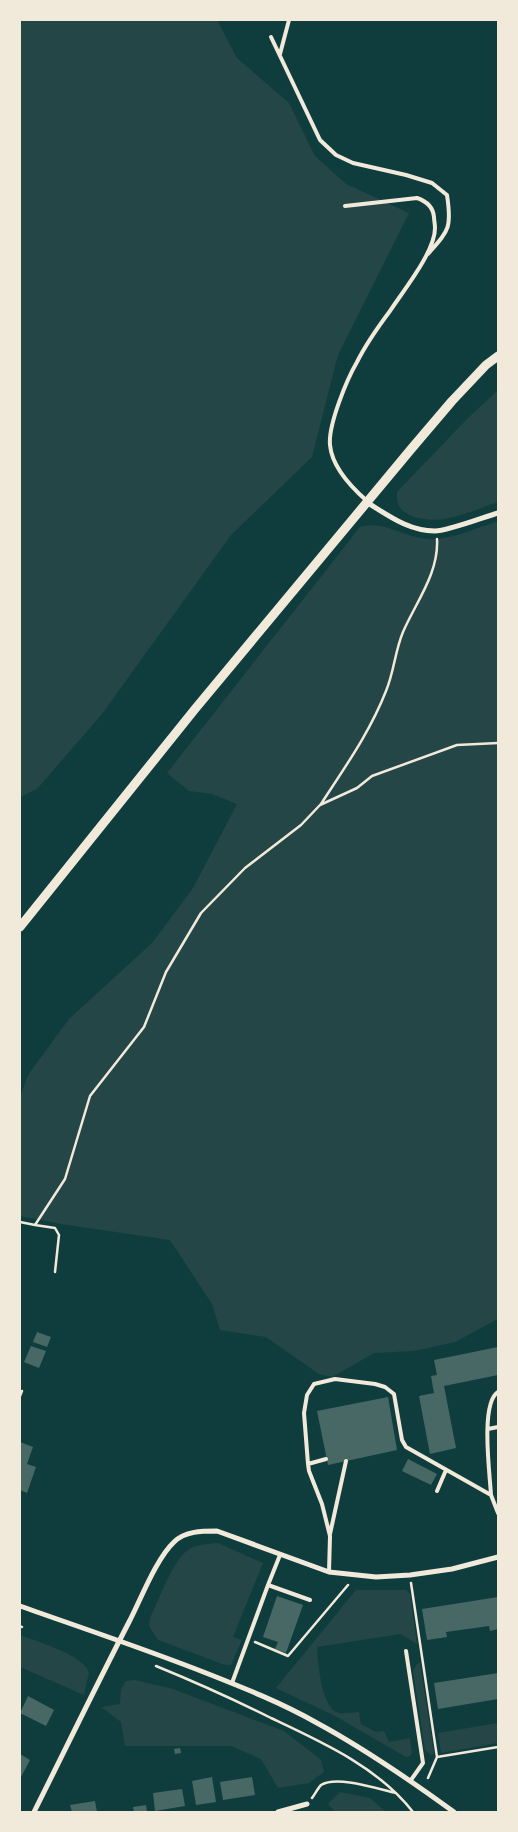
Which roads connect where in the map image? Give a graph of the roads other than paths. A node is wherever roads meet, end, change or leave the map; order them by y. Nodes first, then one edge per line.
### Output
1 (289, 20) edge
2 (271, 37) dead end
3 (280, 55) junction
4 (345, 206) dead end
5 (425, 258) junction
6 (498, 356) edge
7 (368, 503) junction
8 (498, 513) edge
9 (20, 927) edge
10 (498, 1392) edge
11 (498, 1427) edge
12 (488, 1429) junction
13 (326, 1459) dead end
14 (346, 1461) dead end
15 (308, 1464) junction
16 (446, 1470) junction
17 (437, 1491) dead end
18 (490, 1495) junction
19 (498, 1512) edge
20 (330, 1536) junction
21 (280, 1555) junction
22 (498, 1557) edge
23 (329, 1572) junction
24 (268, 1585) junction
25 (310, 1600) dead end
26 (20, 1606) edge
27 (119, 1640) junction
28 (406, 1651) dead end
29 (232, 1683) junction
30 (411, 1780) junction
31 (307, 1804) road end
32 (34, 1812) edge
33 (278, 1812) edge
34 (454, 1812) edge

1 - 3 lane
2 - 3 lane
3 - 5 lane
4 - 5 lane
5 - 7 lane
6 - 7 street
7 - 8 street
7 - 9 street
10 - 12 lane
11 - 12 lane
12 - 18 lane
13 - 15 lane
14 - 20 lane
15 - 16 lane
15 - 20 lane
16 - 17 lane
16 - 18 lane
18 - 19 lane
20 - 23 lane
21 - 23 street
21 - 24 lane
21 - 27 street
22 - 23 street
24 - 25 lane
24 - 29 lane
26 - 27 street
27 - 29 street
27 - 32 street
28 - 30 lane
29 - 30 street
30 - 34 street
31 - 33 street

